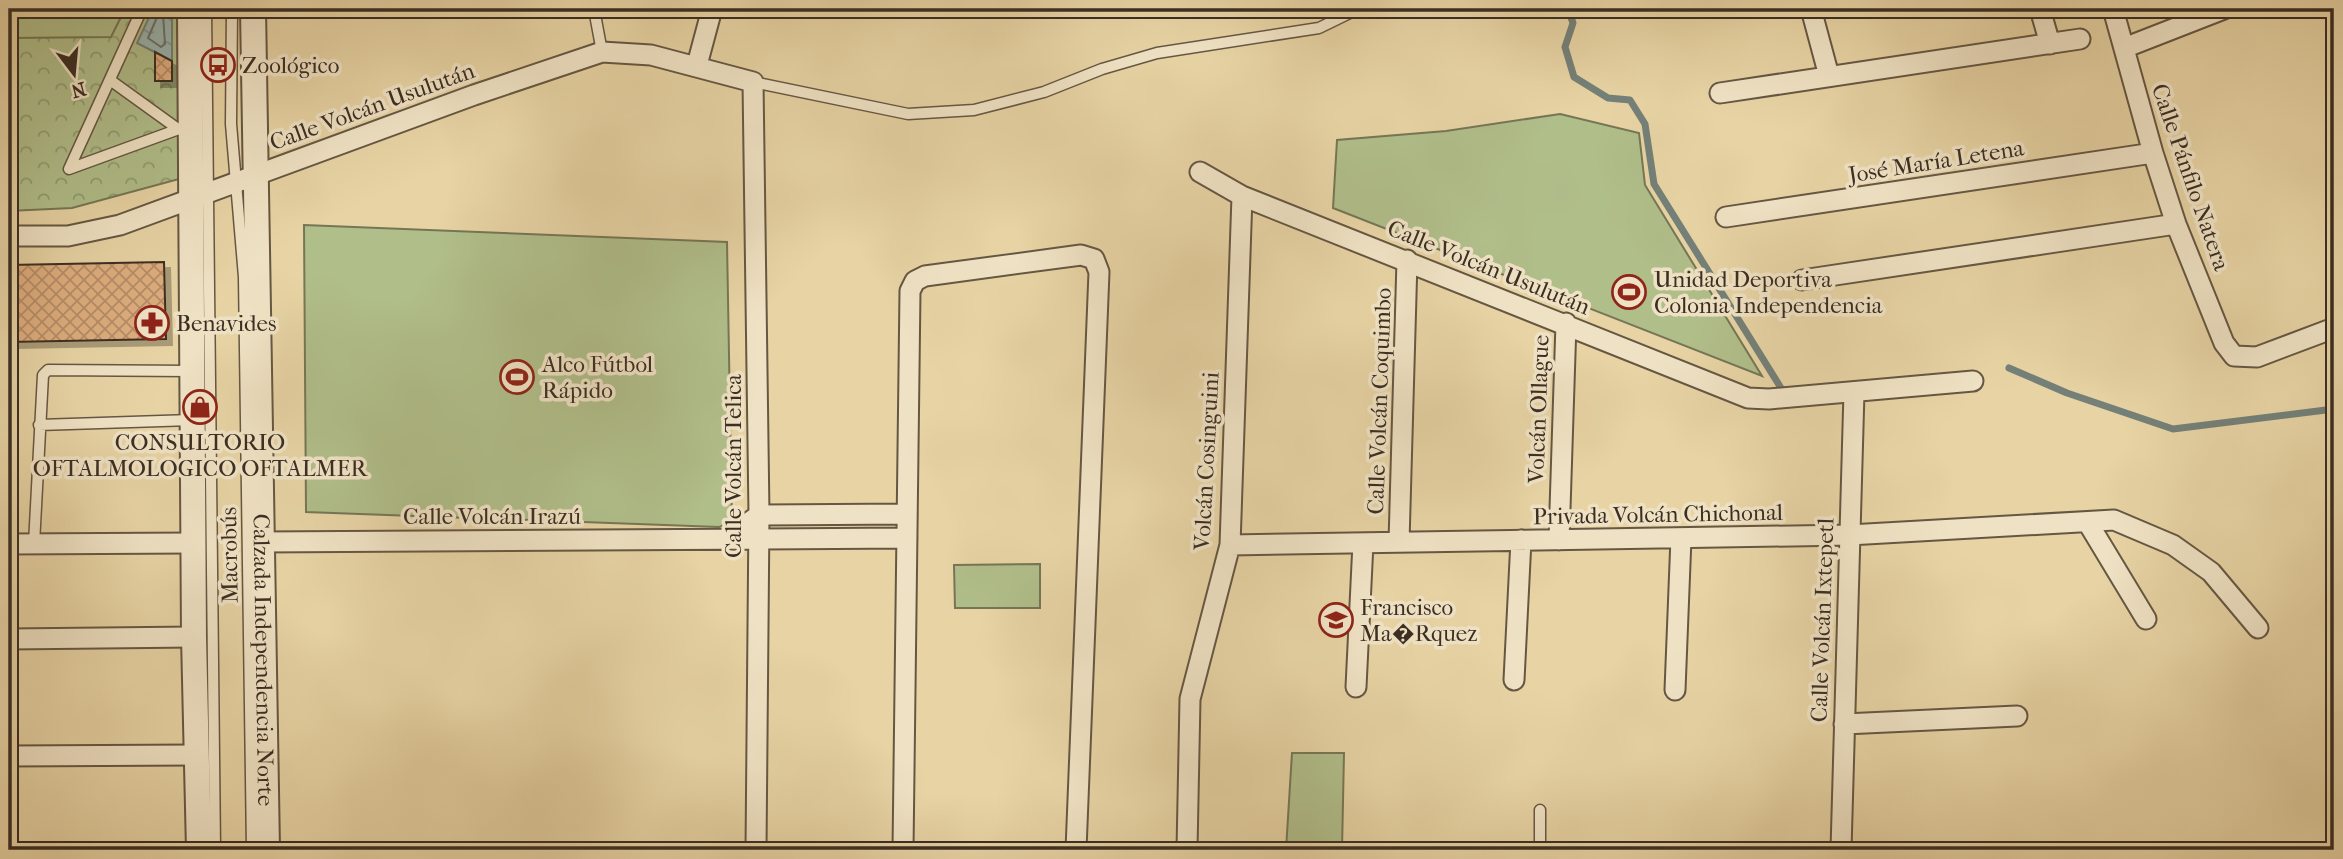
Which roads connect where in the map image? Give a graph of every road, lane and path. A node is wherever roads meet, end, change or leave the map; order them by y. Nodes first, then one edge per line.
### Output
1 (142, 9) edge
2 (191, 9) edge
3 (206, 9) edge
4 (232, 9) edge
5 (253, 9) edge
6 (594, 9) edge
7 (713, 9) edge
8 (1358, 9) edge
9 (1811, 9) edge
10 (2040, 9) edge
11 (2113, 9) edge
12 (2224, 9) edge
13 (2080, 39) dead end
14 (2050, 44) junction
15 (2124, 48) junction
16 (602, 52) junction
17 (697, 65) junction
18 (1829, 76) junction
19 (110, 80) junction
20 (753, 82) junction
21 (1720, 93) dead end
22 (184, 127) junction
23 (2153, 153) junction
24 (1200, 172) dead end
25 (245, 178) junction
26 (199, 196) junction
27 (1242, 196) junction
28 (1726, 217) dead end
29 (2176, 224) junction
30 (9, 236) edge
31 (1407, 260) junction
32 (1802, 280) dead end
33 (1566, 323) junction
34 (2334, 328) edge
35 (193, 371) junction
36 (1973, 381) dead end
37 (1854, 392) junction
38 (192, 420) junction
39 (40, 425) junction
40 (874, 513) junction
41 (907, 514) junction
42 (759, 515) junction
43 (2088, 523) junction
44 (1849, 535) junction
45 (907, 538) junction
46 (1681, 538) junction
47 (873, 539) junction
48 (725, 540) junction
49 (758, 540) junction
50 (1521, 540) junction
51 (1559, 540) junction
52 (260, 542) junction
53 (1399, 542) junction
54 (194, 543) junction
55 (1363, 543) junction
56 (9, 544) edge
57 (34, 544) junction
58 (1230, 545) junction
59 (2146, 619) dead end
60 (2258, 628) dead end
61 (194, 636) junction
62 (9, 639) edge
63 (1514, 680) dead end
64 (1356, 687) dead end
65 (1675, 690) dead end
66 (2017, 716) dead end
67 (1844, 724) junction
68 (196, 755) junction
69 (9, 756) edge
70 (1540, 810) dead end
71 (198, 850) edge
72 (215, 850) edge
73 (252, 850) edge
74 (267, 850) edge
75 (756, 850) edge
76 (903, 850) edge
77 (1076, 850) edge
78 (1187, 850) edge
79 (1540, 850) edge
80 (1841, 850) edge

1 - 19 lane
2 - 22 street
3 - 26 lane, Macrobús
4 - 25 lane, Macrobús
5 - 25 street, Calzada Independencia Norte
6 - 16 lane
7 - 17 street
8 - 20 lane
9 - 18 street
10 - 14 street
11 - 15 street, Calle Pánfilo Natera
12 - 15 street
13 - 14 street
14 - 18 street
15 - 23 street, Calle Pánfilo Natera
16 - 17 street, Calle Volcán Usulután
16 - 25 street, Calle Volcán Usulután
17 - 20 street, Calle Volcán Usulután
18 - 21 street
19 - 22 lane
19 - 22 lane
20 - 42 street, Calle Volcán Telica
22 - 26 street
23 - 28 street, José María Letena
23 - 29 street, Calle Pánfilo Natera
24 - 27 street, Calle Volcán Usulután
25 - 26 street, Calle Volcán Usulután
25 - 52 street, Calzada Independencia Norte
25 - 73 lane, Macrobús
26 - 30 street, Calle Volcán Usulután
26 - 35 street
26 - 72 lane, Macrobús
27 - 31 street, Calle Volcán Usulután
27 - 58 street, Volcán Cosinguini
29 - 32 street
29 - 34 street, Calle Pánfilo Natera
31 - 33 street, Calle Volcán Usulután
31 - 53 street, Calle Volcán Coquimbo
33 - 37 street, Calle Volcán Usulután
33 - 51 street, Volcán Ollague
35 - 38 street
35 - 39 lane
36 - 37 street, Calle Volcán Usulután
37 - 44 street, Calle Volcán Ixtepetl
38 - 39 lane
38 - 54 street
39 - 57 lane
40 - 41 street
40 - 42 street
40 - 47 street
41 - 45 street
41 - 77 street
42 - 48 street
42 - 49 street, Calle Volcán Telica
43 - 44 street, Privada Volcán Chichonal
43 - 59 street
43 - 60 street, Privada Volcán Chichonal
44 - 46 street, Privada Volcán Chichonal
44 - 67 street, Calle Volcán Ixtepetl
45 - 47 street, Calle Volcán Irazú
45 - 76 street
46 - 51 street, Privada Volcán Chichonal
46 - 65 street
47 - 49 street, Calle Volcán Irazú
48 - 49 street, Calle Volcán Irazú
48 - 52 street, Calle Volcán Irazú
49 - 75 street, Calle Volcán Telica
50 - 51 street, Privada Volcán Chichonal
50 - 53 street, Privada Volcán Chichonal
50 - 63 street
52 - 74 street, Calzada Independencia Norte
53 - 55 street, Privada Volcán Chichonal
54 - 57 street
54 - 61 street
55 - 58 street, Privada Volcán Chichonal
55 - 64 street
56 - 57 street
58 - 78 street, Volcán Cosinguini
61 - 62 street
61 - 68 street
66 - 67 street
67 - 80 street, Calle Volcán Ixtepetl
68 - 69 street
68 - 71 street
70 - 79 lane

